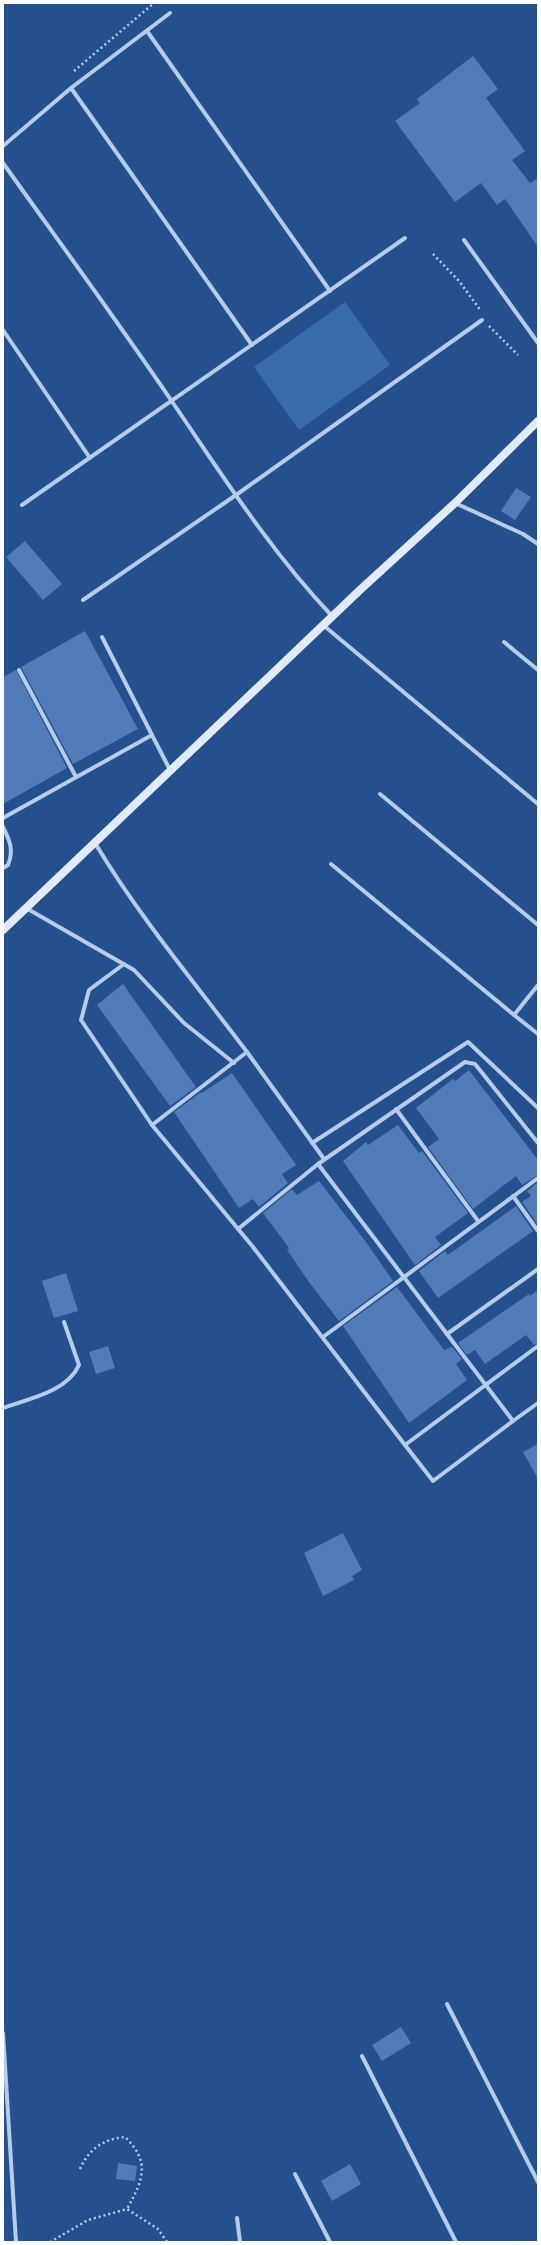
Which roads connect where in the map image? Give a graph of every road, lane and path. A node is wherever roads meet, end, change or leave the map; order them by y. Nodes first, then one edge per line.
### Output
1 (170, 13) dead end
2 (147, 31) junction
3 (71, 88) junction
4 (3, 146) edge
5 (3, 163) edge
6 (406, 238) dead end
7 (464, 240) dead end
8 (433, 254) dead end
9 (330, 291) junction
10 (482, 320) junction
11 (3, 330) edge
12 (538, 343) edge
13 (252, 345) junction
14 (518, 355) dead end
15 (172, 401) junction
16 (538, 421) edge
17 (90, 458) junction
18 (236, 496) junction
19 (455, 503) junction
20 (22, 505) dead end
21 (538, 544) edge
22 (83, 600) dead end
23 (333, 616) junction
24 (323, 625) junction
25 (102, 637) dead end
26 (504, 642) dead end
27 (19, 670) dead end
28 (538, 670) edge
29 (152, 736) junction
30 (171, 770) junction
31 (76, 777) junction
32 (380, 794) dead end
33 (538, 804) edge
34 (3, 818) edge
35 (3, 827) edge
36 (94, 843) junction
37 (331, 864) dead end
38 (3, 868) edge
39 (26, 908) junction
40 (538, 925) edge
41 (3, 930) edge
42 (124, 964) junction
43 (538, 985) edge
44 (514, 1015) junction
45 (538, 1034) edge
46 (247, 1052) junction
47 (234, 1063) junction
48 (538, 1108) edge
49 (396, 1109) junction
50 (152, 1125) junction
51 (312, 1143) junction
52 (538, 1143) edge
53 (324, 1160) junction
54 (318, 1164) junction
55 (538, 1178) edge
56 (512, 1196) junction
57 (478, 1221) junction
58 (238, 1229) junction
59 (538, 1230) edge
60 (538, 1269) edge
61 (403, 1276) junction
62 (64, 1322) dead end
63 (447, 1334) junction
64 (323, 1337) junction
65 (538, 1346) edge
66 (486, 1385) junction
67 (538, 1402) edge
68 (3, 1408) edge
69 (512, 1421) junction
70 (405, 1445) junction
71 (447, 2004) dead end
72 (3, 2033) edge
73 (362, 2056) dead end
74 (80, 2169) dead end
75 (295, 2174) dead end
76 (538, 2182) edge
77 (127, 2209) junction
78 (237, 2218) dead end
79 (16, 2242) edge
80 (50, 2242) edge
81 (167, 2242) edge
82 (240, 2242) edge
83 (330, 2242) edge
84 (456, 2242) edge

1 - 2 street
2 - 3 street
2 - 9 street
3 - 4 street
3 - 13 street
5 - 15 street
6 - 9 street
7 - 12 street
8 - 10 path
9 - 13 street
10 - 14 path
10 - 18 street
11 - 17 street
13 - 15 street
15 - 17 street
15 - 18 street
16 - 19 main road
17 - 20 street
18 - 22 street
18 - 23 street
19 - 21 street
19 - 23 main road
23 - 24 main road
24 - 30 main road
24 - 33 street
25 - 29 street
26 - 28 street
27 - 31 street
29 - 30 street
29 - 31 street
30 - 36 main road
31 - 34 street
32 - 40 street
35 - 38 street
36 - 39 main road
36 - 46 street
37 - 44 street
39 - 41 main road
39 - 42 street
42 - 47 street
42 - 50 street
43 - 44 street
44 - 45 street
46 - 47 street
46 - 51 street
47 - 50 street
48 - 51 street
49 - 52 street
49 - 53 street
49 - 57 street
50 - 58 street
51 - 53 street
53 - 54 street
54 - 58 street
54 - 61 street
55 - 56 street
56 - 57 street
56 - 59 street
57 - 61 street
58 - 64 street
60 - 63 street
61 - 63 street
61 - 64 street
62 - 68 street
63 - 66 street
64 - 70 street
65 - 66 street
66 - 69 street
66 - 70 street
67 - 69 street
69 - 70 street
71 - 76 street
72 - 79 street
73 - 84 street
74 - 77 path
75 - 83 street
77 - 80 path
77 - 81 path
78 - 82 street

